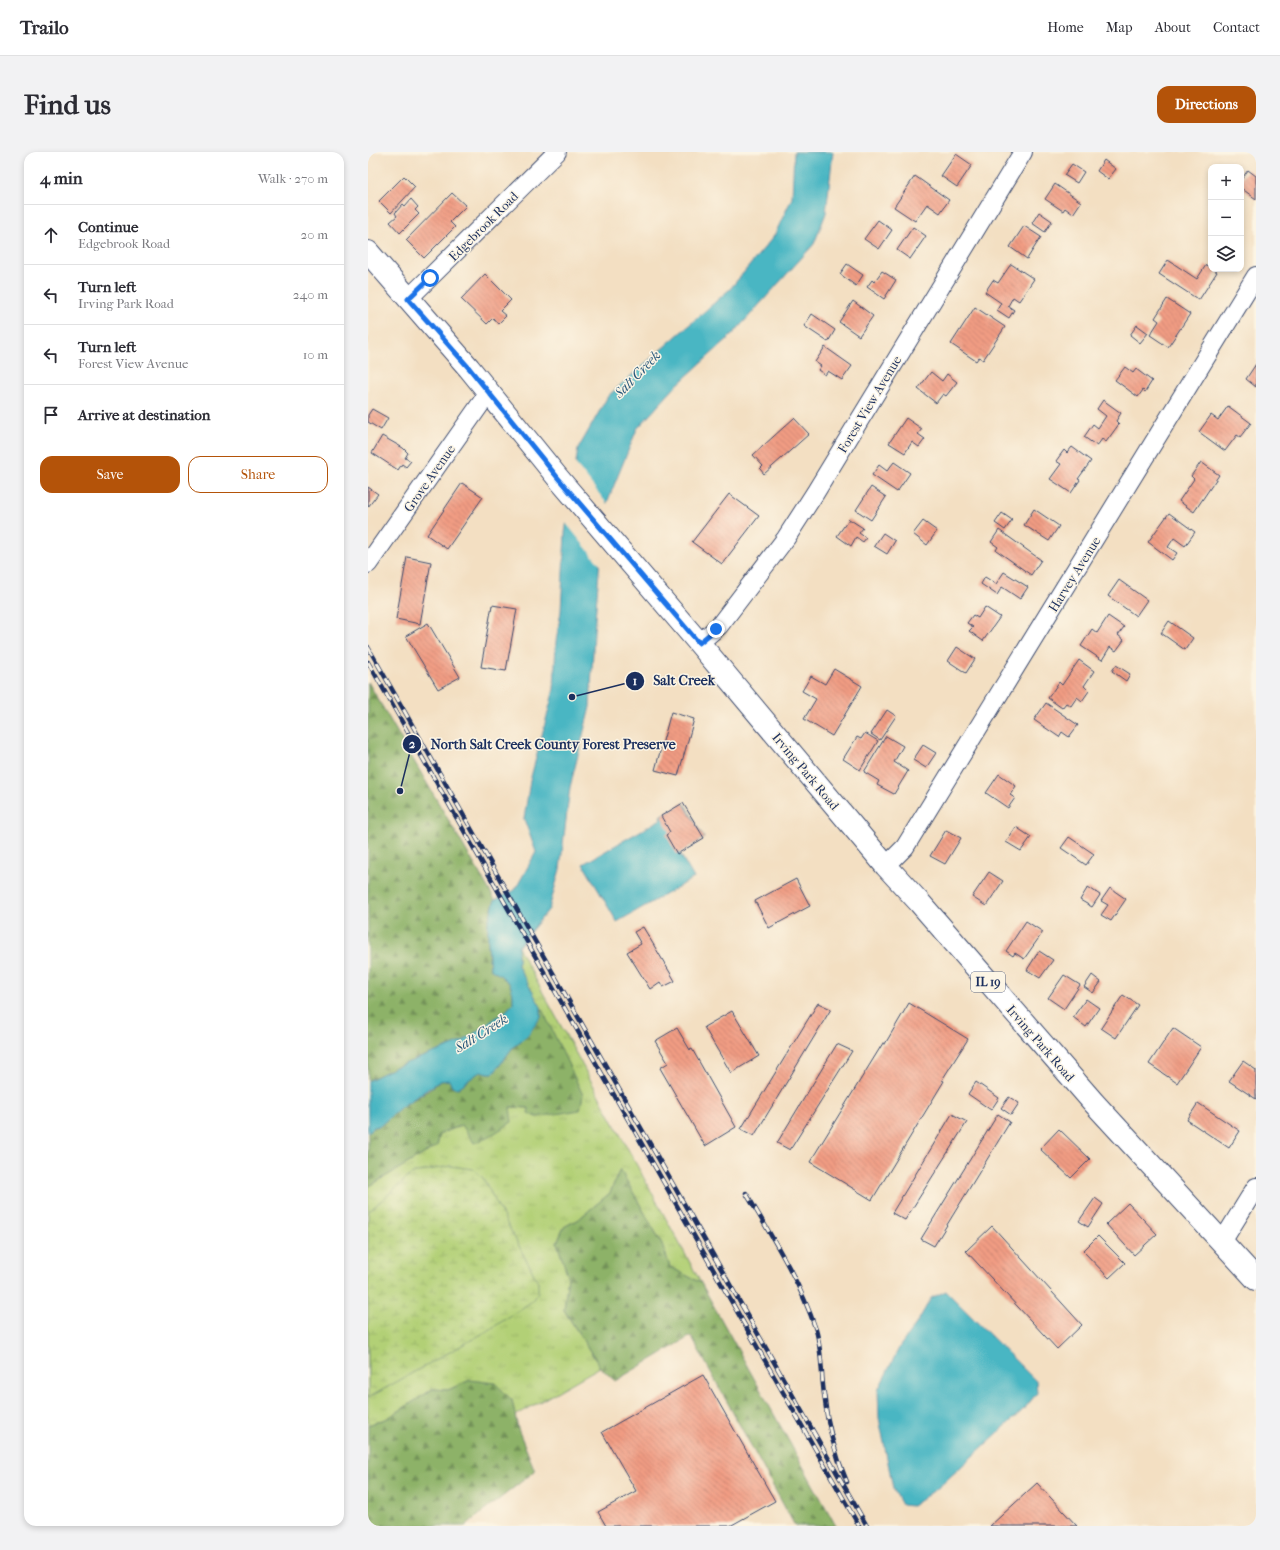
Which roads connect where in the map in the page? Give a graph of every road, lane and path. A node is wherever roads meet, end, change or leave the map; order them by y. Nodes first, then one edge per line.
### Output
1 (557, 152) edge
2 (1023, 152) edge
3 (368, 252) edge
4 (1256, 276) edge
5 (408, 299) junction
6 (489, 392) junction
7 (368, 564) edge
8 (699, 643) junction
9 (886, 866) junction
10 (1256, 1187) edge
11 (1222, 1242) junction
12 (1256, 1279) edge

1 - 5 street, Edgebrook Road
2 - 8 street, Forest View Avenue
3 - 5 main road, Irving Park Road / IL 19
4 - 9 street, Harvey Avenue
5 - 6 main road, Irving Park Road / IL 19
6 - 7 street, Grove Avenue
6 - 8 main road, Irving Park Road / IL 19
8 - 9 main road, Irving Park Road / IL 19
9 - 11 main road, Irving Park Road / IL 19
10 - 11 street
11 - 12 main road, Irving Park Road / IL 19

